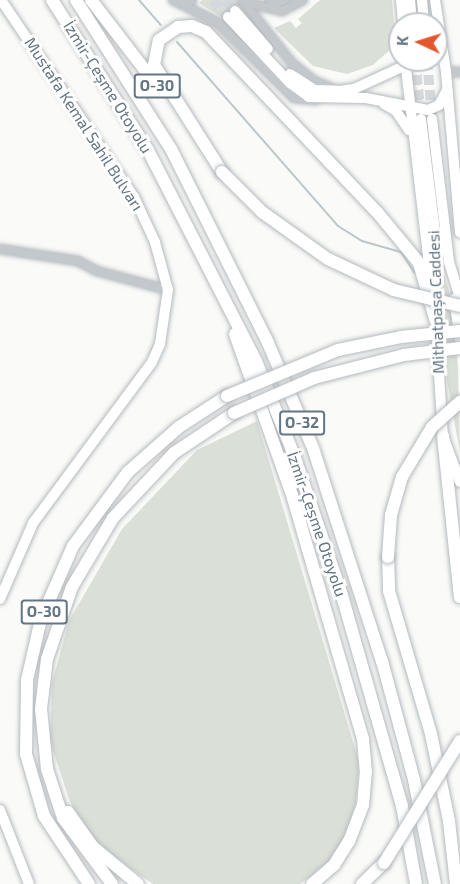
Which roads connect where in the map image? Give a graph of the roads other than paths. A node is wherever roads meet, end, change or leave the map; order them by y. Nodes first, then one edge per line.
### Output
1 (0, 0) edge
2 (52, 0) edge
3 (76, 0) edge
4 (91, 0) edge
5 (175, 0) edge
6 (192, 0) edge
7 (270, 0) edge
8 (285, 0) edge
9 (303, 0) edge
10 (243, 1) edge
11 (389, 72) edge
12 (406, 72) edge
13 (446, 72) edge
14 (447, 90) junction
15 (339, 91) junction
16 (366, 98) junction
17 (328, 99) junction
18 (409, 104) junction
19 (455, 121) edge
20 (414, 145) junction
21 (222, 172) junction
22 (460, 223) edge
23 (460, 232) edge
24 (0, 249) edge
25 (449, 262) junction
26 (168, 290) junction
27 (220, 291) junction
28 (460, 299) edge
29 (460, 306) edge
30 (436, 322) junction
31 (460, 331) edge
32 (460, 340) edge
33 (460, 348) edge
34 (460, 402) edge
35 (443, 436) junction
36 (460, 482) edge
37 (460, 597) edge
38 (0, 600) edge
39 (460, 741) edge
40 (55, 794) junction
41 (0, 810) edge
42 (384, 863) junction
43 (29, 884) edge
44 (89, 884) edge
45 (112, 884) edge
46 (138, 884) edge
47 (312, 884) edge
48 (362, 884) edge
49 (373, 884) edge
50 (416, 884) edge
51 (435, 884) edge
52 (456, 884) edge

1 - 26 main road, Mustafa Kemal Sahil Bulvarı
2 - 27 highway, İzmir-Çeşme Otoyolu / O-32
3 - 51 highway, İzmir-Çeşme Otoyolu / O-32
4 - 21 highway, O-30
5 - 6 street
5 - 17 street
7 - 8 street
9 - 10 street
10 - 15 street
11 - 15 main road
12 - 18 main road
13 - 14 main road
14 - 18 main road
14 - 19 main road
15 - 17 main road
16 - 17 main road
16 - 18 main road
16 - 20 main road
18 - 20 main road
19 - 22 main road
20 - 30 main road
21 - 29 highway, O-30, bridge
21 - 30 highway
22 - 23 main road
24 - 26 street
25 - 28 main road, Mithatpaşa Caddesi
25 - 30 main road, Mithatpaşa Caddesi
25 - 32 main road
26 - 38 main road, Mustafa Kemal Sahil Bulvarı
27 - 47 highway
27 - 50 highway, İzmir-Çeşme Otoyolu / O-32
30 - 35 main road, Mithatpaşa Caddesi
31 - 44 highway, O-30, bridge
33 - 40 highway, O-30, bridge
34 - 52 highway, bridge
35 - 36 main road, Mithatpaşa Caddesi
35 - 37 highway
39 - 42 highway, bridge
40 - 45 highway
40 - 46 highway
41 - 43 main road
42 - 48 highway
42 - 49 highway

